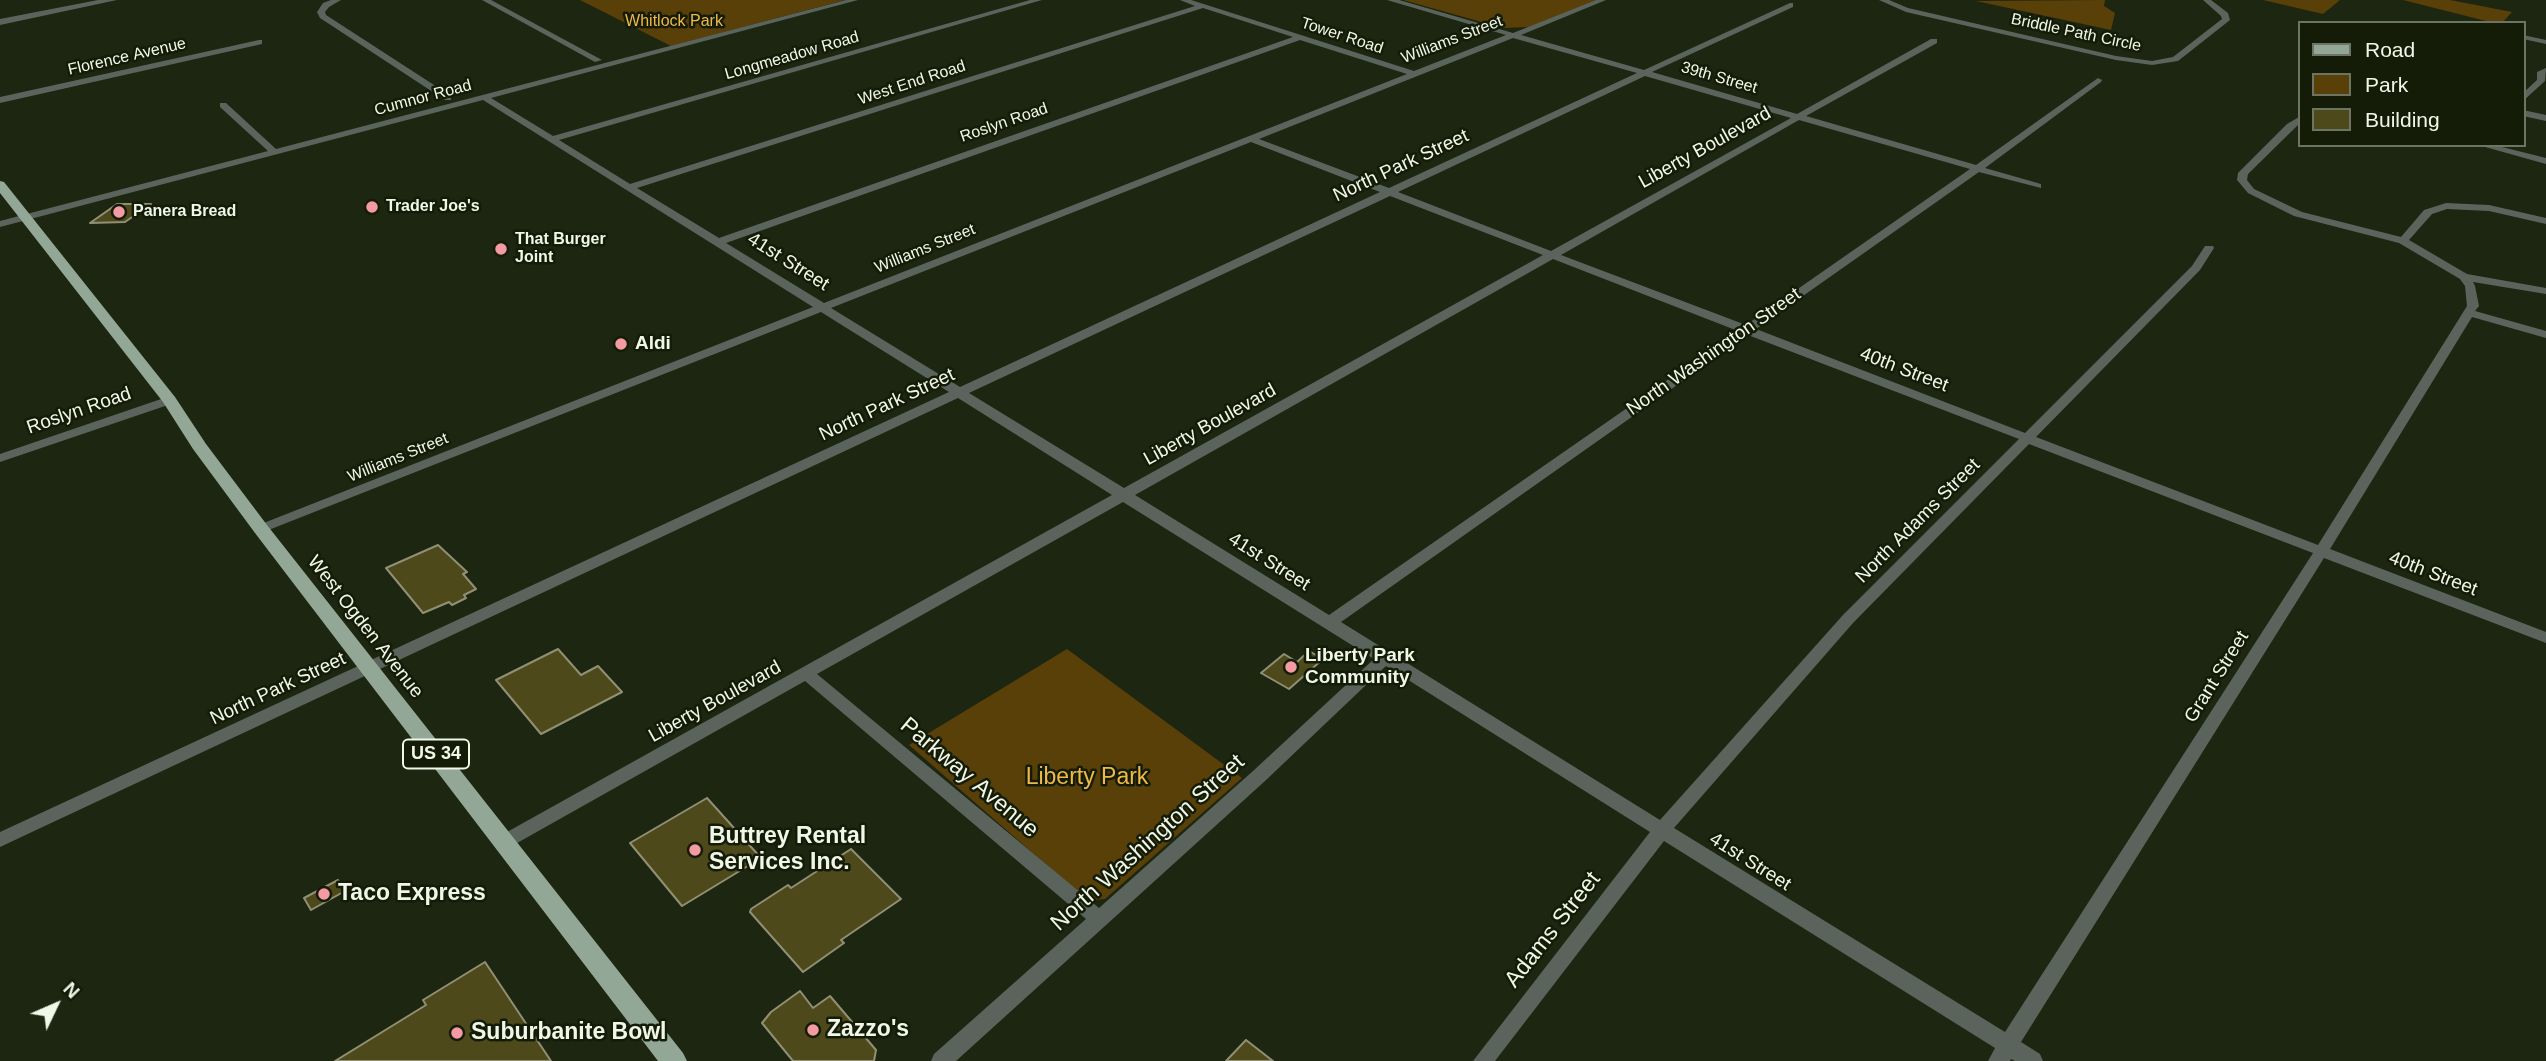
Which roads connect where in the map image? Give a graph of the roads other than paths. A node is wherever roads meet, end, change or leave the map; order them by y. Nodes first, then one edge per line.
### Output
1 (112, 0) edge
2 (337, 0) edge
3 (486, 0) edge
4 (854, 0) edge
5 (1038, 0) edge
6 (1184, 0) edge
7 (1391, 0) edge
8 (1602, 0) edge
9 (1883, 0) edge
10 (2207, 0) edge
11 (1790, 5) dead end
12 (1203, 6) junction
13 (0, 22) edge
14 (1510, 34) junction
15 (1301, 37) junction
16 (2525, 37) edge
17 (1934, 41) dead end
18 (259, 42) dead end
19 (2546, 42) edge
20 (598, 60) dead end
21 (2546, 70) edge
22 (1412, 73) junction
23 (1648, 73) junction
24 (2098, 80) dead end
25 (2525, 96) edge
26 (448, 97) dead end
27 (484, 97) junction
28 (0, 100) edge
29 (223, 104) dead end
30 (2525, 113) edge
31 (1800, 118) junction
32 (2546, 118) edge
33 (2298, 121) edge
34 (1249, 138) junction
35 (552, 139) junction
36 (2491, 147) edge
37 (274, 152) junction
38 (2546, 160) edge
39 (1976, 168) junction
40 (0, 186) edge
41 (2038, 186) dead end
42 (630, 187) junction
43 (1389, 193) junction
44 (25, 218) junction
45 (2546, 222) edge
46 (0, 225) edge
47 (2403, 241) junction
48 (718, 242) junction
49 (2209, 248) dead end
50 (1553, 256) junction
51 (2464, 277) junction
52 (2546, 291) edge
53 (823, 307) junction
54 (2469, 313) junction
55 (1746, 330) junction
56 (2546, 335) edge
57 (959, 392) junction
58 (170, 400) junction
59 (2027, 438) junction
60 (0, 458) edge
61 (1125, 495) junction
62 (261, 529) junction
63 (2322, 551) junction
64 (1329, 623) junction
65 (2546, 638) edge
66 (1385, 657) junction
67 (368, 668) junction
68 (806, 673) junction
69 (1662, 830) junction
70 (0, 840) edge
71 (504, 842) junction
72 (1100, 920) junction
73 (2009, 1046) junction
74 (674, 1061) edge
75 (941, 1061) edge
76 (1483, 1061) edge
77 (1997, 1061) edge
78 (2033, 1061) edge

1 - 13 street
2 - 26 street
3 - 20 street
4 - 27 street, Cumnor Road
5 - 35 street, Longmeadow Road
6 - 12 street, Tower Road
7 - 14 street, 39th Street
8 - 14 street, Williams Street
9 - 10 street, Briddle Path Circle
11 - 23 street, North Park Street
12 - 15 street, Tower Road
12 - 42 street, West End Road
14 - 22 street, Williams Street
14 - 23 street, 39th Street
15 - 22 street, Tower Road
15 - 48 street, Roslyn Road
16 - 19 street
17 - 31 street, Liberty Boulevard
18 - 28 street, Florence Avenue
21 - 25 street
22 - 34 street, Williams Street
23 - 31 street, 39th Street
23 - 43 street, North Park Street
24 - 39 street, North Washington Street
27 - 35 street, 41st Street
27 - 37 street, Cumnor Road
29 - 37 street
30 - 32 street
31 - 39 street, 39th Street
31 - 50 street, Liberty Boulevard
33 - 47 street
34 - 43 street, 40th Street
34 - 53 street, Williams Street
35 - 42 street, 41st Street
36 - 38 street
37 - 44 street, Cumnor Road
39 - 41 street, 39th Street
39 - 55 street, North Washington Street
40 - 44 main road, US 34
42 - 48 street, 41st Street
43 - 50 street, 40th Street
43 - 57 street, North Park Street
44 - 46 street, Cumnor Road
44 - 58 main road, West Ogden Avenue / US 34
45 - 47 street
47 - 51 street
48 - 53 street, 41st Street
49 - 59 street, North Adams Street
50 - 55 street, 40th Street
50 - 61 street, Liberty Boulevard
51 - 52 street
51 - 54 street
53 - 57 street, 41st Street
53 - 62 street, Williams Street
54 - 56 street
54 - 63 street, Grant Street
55 - 59 street, 40th Street
55 - 64 street, North Washington Street
57 - 61 street, 41st Street
57 - 67 street, North Park Street
58 - 60 street, Roslyn Road
58 - 62 main road, West Ogden Avenue / US 34
59 - 63 street, 40th Street
59 - 69 street, North Adams Street
61 - 64 street, 41st Street
61 - 68 street, Liberty Boulevard
62 - 67 main road, West Ogden Avenue / US 34
63 - 65 street, 40th Street
63 - 73 street, Grant Street
64 - 66 street, 41st Street
66 - 69 street, 41st Street
66 - 72 street, North Washington Street
67 - 70 street, North Park Street
67 - 71 main road, West Ogden Avenue / US 34
68 - 71 street, Liberty Boulevard
68 - 72 street, Parkway Avenue
69 - 73 street, 41st Street
69 - 76 street, Adams Street
71 - 74 main road, West Ogden Avenue / US 34
72 - 75 street, North Washington Street
73 - 77 street, Grant Street
73 - 78 street, 41st Street

